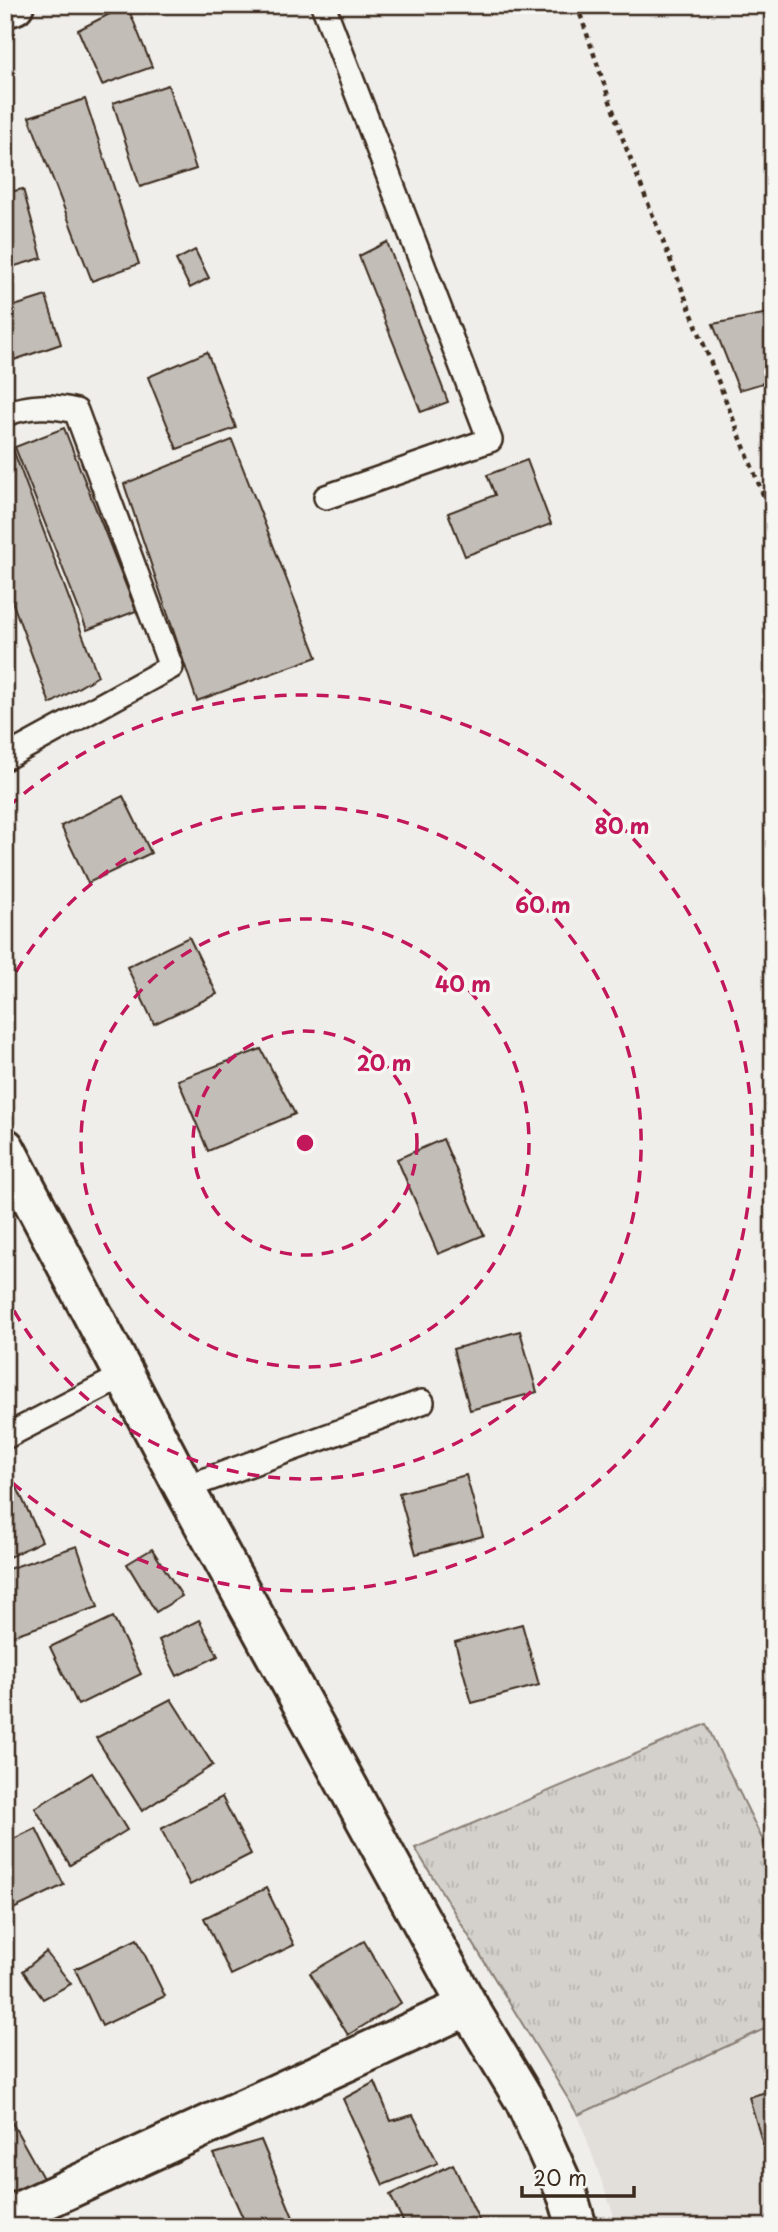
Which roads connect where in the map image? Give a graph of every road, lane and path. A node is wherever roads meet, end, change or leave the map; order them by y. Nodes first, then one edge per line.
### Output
1 (13, 5) edge
2 (323, 5) edge
3 (577, 5) edge
4 (5, 8) edge
5 (5, 414) edge
6 (326, 497) dead end
7 (773, 520) edge
8 (5, 758) edge
9 (5, 1148) edge
10 (125, 1375) junction
11 (422, 1402) dead end
12 (5, 1437) edge
13 (184, 1488) junction
14 (468, 2006) junction
15 (5, 2218) edge
16 (577, 2227) edge

1 - 4 street
2 - 6 lane
3 - 7 path
5 - 8 lane
9 - 10 street
10 - 12 lane
10 - 13 street
11 - 13 lane
13 - 14 street
14 - 15 street
14 - 16 street

